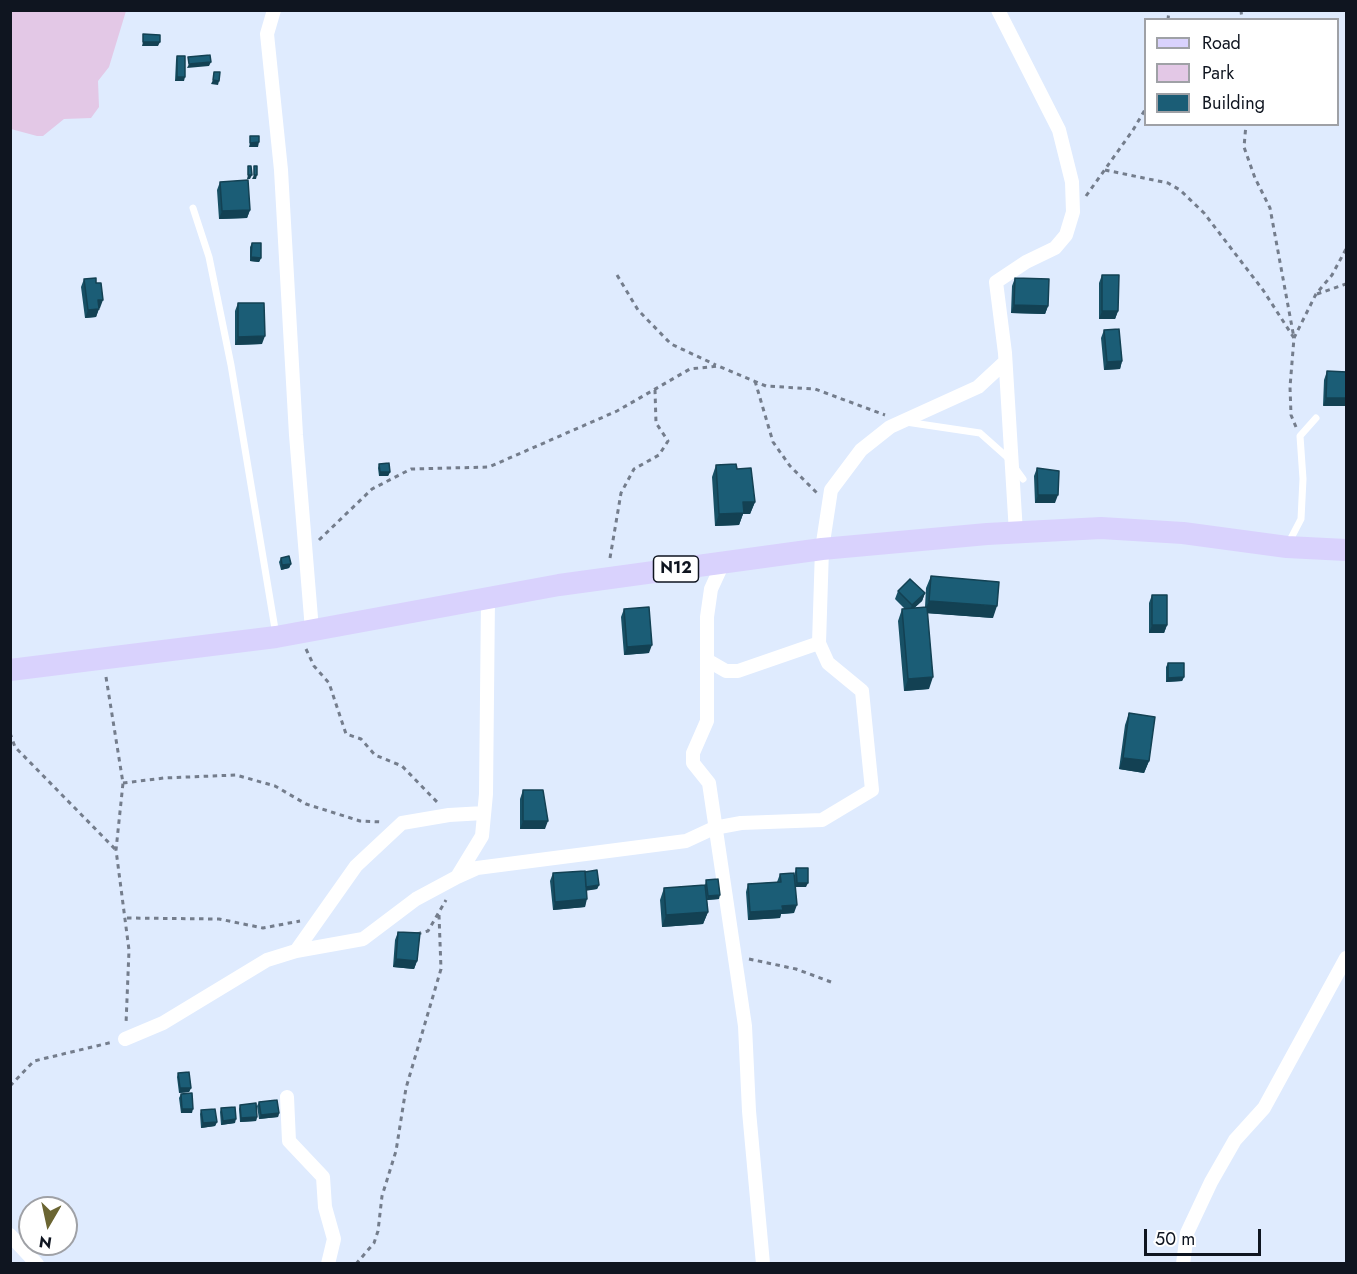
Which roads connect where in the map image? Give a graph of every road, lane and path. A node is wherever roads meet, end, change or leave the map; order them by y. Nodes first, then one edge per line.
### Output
1 (274, 10) edge
2 (998, 10) edge
3 (1144, 111) edge
4 (1246, 126) edge
5 (1105, 170) junction
6 (193, 208) dead end
7 (1073, 212) junction
8 (1347, 249) edge
9 (616, 275) dead end
10 (1347, 284) edge
11 (1316, 294) junction
12 (1294, 338) junction
13 (1005, 362) junction
14 (717, 366) junction
15 (755, 380) junction
16 (655, 390) junction
17 (1316, 418) dead end
18 (904, 421) junction
19 (1300, 436) junction
20 (1012, 464) junction
21 (1023, 479) dead end
22 (827, 513) junction
23 (1016, 532) junction
24 (1287, 547) junction
25 (822, 549) junction
26 (1347, 550) edge
27 (305, 554) junction
28 (723, 563) junction
29 (608, 578) junction
30 (488, 598) junction
31 (295, 634) junction
32 (819, 643) junction
33 (103, 659) junction
34 (707, 660) junction
35 (10, 670) edge
36 (10, 733) edge
37 (123, 783) junction
38 (484, 813) junction
39 (449, 815) junction
40 (402, 824) junction
41 (714, 828) junction
42 (116, 850) junction
43 (457, 877) junction
44 (439, 915) junction
45 (126, 918) junction
46 (320, 918) junction
47 (414, 934) edge
48 (296, 951) junction
49 (735, 956) junction
50 (1347, 958) edge
51 (831, 982) dead end
52 (125, 1039) junction
53 (10, 1086) edge
54 (287, 1097) dead end
55 (10, 1235) edge
56 (37, 1263) edge
57 (328, 1263) edge
58 (356, 1263) edge
59 (763, 1263) edge
60 (1183, 1263) edge

1 - 27 street
2 - 7 street
3 - 5 path
4 - 12 path
5 - 7 path
5 - 12 path
6 - 31 lane
7 - 13 street
8 - 11 path
9 - 14 path
10 - 11 path
11 - 12 path
12 - 19 path
13 - 18 street
13 - 20 street
14 - 15 path
14 - 16 path
15 - 18 path
15 - 22 path
16 - 27 path
16 - 29 path
17 - 19 lane
18 - 20 lane
18 - 22 street
19 - 24 lane
20 - 21 lane
20 - 23 street
22 - 25 street
23 - 24 main road, N12
23 - 25 main road, N12
24 - 26 main road, N12
25 - 28 main road, N12
25 - 32 street
27 - 31 street
28 - 29 main road, N12
28 - 34 street
29 - 30 main road, N12
30 - 31 main road, N12
30 - 38 street
31 - 33 main road, N12
31 - 39 path
32 - 34 street
32 - 41 street
33 - 35 main road, N12
33 - 37 path
34 - 41 street
36 - 42 path
37 - 40 path
37 - 42 path
38 - 39 street
38 - 43 street
39 - 40 street
40 - 46 street
41 - 43 street
41 - 49 street
42 - 45 path
43 - 44 path
43 - 48 street
44 - 47 path
44 - 58 path
45 - 46 path
45 - 52 path
46 - 48 street
48 - 52 street
49 - 51 path
49 - 59 street
50 - 60 street
52 - 53 path
54 - 57 street
55 - 56 street

